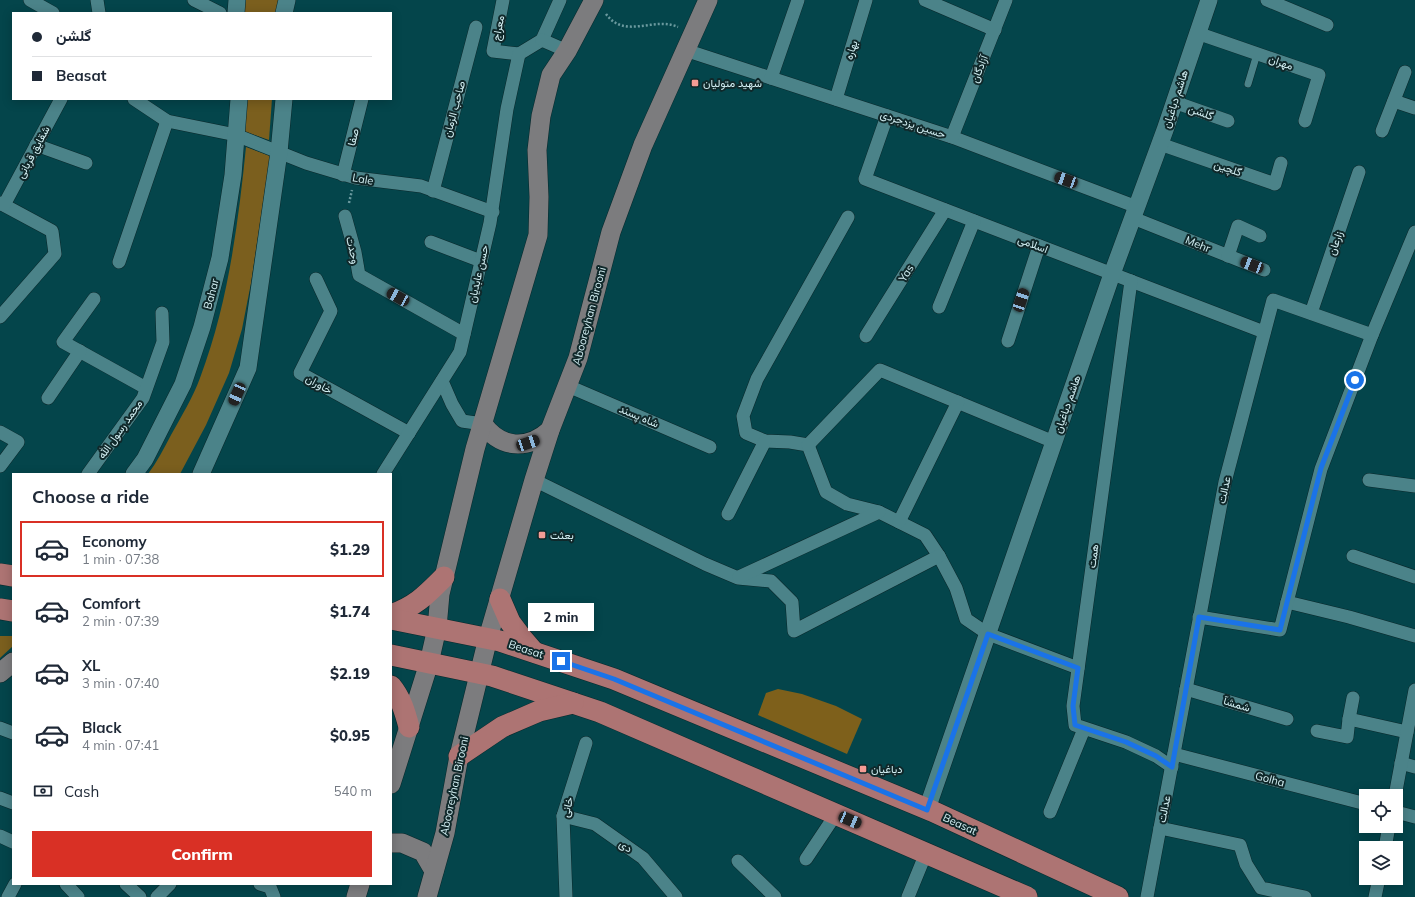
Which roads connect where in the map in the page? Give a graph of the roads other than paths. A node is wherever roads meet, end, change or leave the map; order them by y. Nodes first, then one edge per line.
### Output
1 (30, 0) edge
2 (97, 0) edge
3 (194, 0) edge
4 (237, 0) edge
5 (287, 0) edge
6 (504, 0) edge
7 (560, 0) edge
8 (708, 0) edge
9 (798, 0) edge
10 (866, 0) edge
11 (925, 0) edge
12 (1006, 0) edge
13 (1209, 0) edge
14 (1267, 0) edge
15 (599, 5) edge
16 (51, 12) edge
17 (99, 12) edge
18 (218, 12) edge
19 (236, 12) edge
20 (284, 12) edge
21 (1327, 25) dead end
22 (476, 27) dead end
23 (994, 30) junction
24 (1198, 33) junction
25 (542, 40) junction
26 (689, 42) junction
27 (567, 51) junction
28 (519, 54) junction
29 (1257, 54) junction
30 (1405, 72) dead end
31 (771, 78) junction
32 (1248, 84) dead end
33 (836, 99) junction
34 (60, 100) edge
35 (136, 100) edge
36 (239, 100) edge
37 (284, 100) edge
38 (362, 100) edge
39 (1394, 101) junction
40 (1174, 102) junction
41 (1415, 108) edge
42 (887, 116) junction
43 (167, 121) junction
44 (1228, 121) dead end
45 (1305, 121) dead end
46 (1382, 131) dead end
47 (236, 135) junction
48 (952, 137) junction
49 (1160, 144) junction
50 (36, 145) junction
51 (279, 152) junction
52 (86, 163) dead end
53 (1281, 164) dead end
54 (1359, 172) dead end
55 (343, 175) junction
56 (433, 191) junction
57 (2, 204) edge
58 (945, 210) junction
59 (493, 212) junction
60 (1135, 212) junction
61 (345, 216) road end
62 (848, 217) dead end
63 (974, 221) junction
64 (1415, 232) edge
65 (1260, 236) dead end
66 (431, 242) dead end
67 (1039, 246) junction
68 (1228, 256) junction
69 (481, 261) junction
70 (120, 262) dead end
71 (1264, 270) dead end
72 (1112, 274) junction
73 (316, 279) dead end
74 (1131, 281) junction
75 (94, 299) dead end
76 (938, 307) dead end
77 (162, 313) dead end
78 (1311, 313) junction
79 (0, 317) edge
80 (1264, 332) junction
81 (464, 334) junction
82 (1372, 335) junction
83 (866, 336) dead end
84 (1008, 341) dead end
85 (80, 351) junction
86 (442, 381) junction
87 (568, 386) junction
88 (146, 388) junction
89 (48, 398) dead end
90 (958, 402) junction
91 (483, 424) junction
92 (550, 430) junction
93 (0, 432) edge
94 (409, 433) junction
95 (765, 442) junction
96 (1054, 442) junction
97 (808, 445) junction
98 (710, 447) dead end
99 (0, 466) edge
100 (89, 473) edge
101 (135, 473) edge
102 (201, 473) edge
103 (383, 473) edge
104 (534, 480) junction
105 (1369, 480) dead end
106 (1415, 486) edge
107 (879, 512) junction
108 (728, 514) dead end
109 (899, 522) junction
110 (939, 556) junction
111 (1353, 556) dead end
112 (0, 574) edge
113 (12, 576) edge
114 (444, 577) junction
115 (1415, 577) edge
116 (738, 578) junction
117 (500, 599) junction
118 (1287, 602) junction
119 (0, 609) edge
120 (12, 611) edge
121 (392, 615) edge
122 (1199, 617) junction
123 (392, 619) edge
124 (436, 628) junction
125 (988, 634) junction
126 (1415, 636) edge
127 (488, 638) junction
128 (534, 652) junction
129 (392, 655) edge
130 (12, 663) edge
131 (429, 663) junction
132 (1078, 668) junction
133 (0, 673) edge
134 (478, 674) junction
135 (392, 687) edge
136 (1186, 689) junction
137 (1415, 690) edge
138 (1353, 698) dead end
139 (573, 703) junction
140 (1413, 717) edge
141 (1349, 719) junction
142 (1287, 720) dead end
143 (409, 727) junction
144 (0, 728) edge
145 (1084, 729) junction
146 (1317, 731) dead end
147 (12, 732) edge
148 (1407, 732) junction
149 (586, 743) dead end
150 (1174, 754) junction
151 (459, 756) junction
152 (1401, 763) junction
153 (1172, 767) junction
154 (1415, 767) edge
155 (392, 781) edge
156 (1396, 789) edge
157 (0, 798) edge
158 (12, 802) edge
159 (1359, 802) edge
160 (927, 810) junction
161 (1050, 812) dead end
162 (836, 814) junction
163 (1403, 814) edge
164 (563, 816) junction
165 (1415, 817) edge
166 (1160, 828) junction
167 (0, 836) edge
168 (12, 842) edge
169 (392, 843) edge
170 (926, 853) junction
171 (806, 859) dead end
172 (738, 861) dead end
173 (434, 871) junction
174 (14, 885) edge
175 (67, 885) edge
176 (127, 885) edge
177 (169, 885) edge
178 (263, 885) edge
179 (360, 885) edge
180 (1378, 885) edge
181 (1291, 896) edge
182 (8, 897) edge
183 (78, 897) edge
184 (140, 897) edge
185 (156, 897) edge
186 (274, 897) edge
187 (356, 897) edge
188 (427, 897) edge
189 (566, 897) edge
190 (676, 897) edge
191 (774, 897) edge
192 (908, 897) edge
193 (1026, 897) edge
194 (1118, 897) edge
195 (1148, 897) edge
196 (1306, 897) edge
197 (1375, 897) edge

1 - 16 street
2 - 17 street
3 - 18 street
4 - 19 street
5 - 20 street
6 - 28 street, معراج
7 - 25 street
8 - 26 main road, Abooreyhan Birooni
9 - 31 street
10 - 33 street, بهاره
11 - 23 street
12 - 23 street, آزادگان
13 - 24 street, هاشم دباغیان
14 - 21 street
15 - 27 main road
22 - 56 street, صاحب الزمان
23 - 48 street, آزادگان
24 - 29 street, مهران
24 - 40 street, هاشم دباغیان
25 - 27 street
25 - 28 street
26 - 31 street, حسین یزدجردی
26 - 87 main road, Abooreyhan Birooni
27 - 91 main road
28 - 59 street, حسن عابدیان
29 - 32 lane
29 - 45 street, مهران
30 - 39 street
31 - 33 street, حسین یزدجردی
33 - 42 street, حسین یزدجردی
34 - 50 street, شقایق قربانی
35 - 43 street
36 - 47 street, Bahar
37 - 51 street
38 - 55 street, صفا
39 - 41 street
39 - 46 street
40 - 44 street, گلشن
40 - 49 street, هاشم دباغیان
42 - 48 street, حسین یزدجردی
42 - 58 street, اسلامی
43 - 47 street, Lale
43 - 70 street
47 - 51 street, Lale
47 - 101 street, Bahar
48 - 60 street, حسین یزدجردی
49 - 53 street, گلچین
49 - 60 street, هاشم دباغیان
50 - 52 street
50 - 57 street, شقایق قربانی
51 - 55 street, Lale
51 - 102 street
54 - 78 street, زارعان
55 - 56 street, Lale
56 - 59 street, Lale
57 - 79 street
58 - 63 street, اسلامی
58 - 83 street, Yas
59 - 69 street, حسن عابدیان
60 - 68 street, Mehr
60 - 72 street, هاشم دباغیان
61 - 81 street, وحدت
62 - 95 street
63 - 67 street, اسلامی
63 - 76 street
64 - 82 street
65 - 68 street
66 - 69 street
67 - 72 street, اسلامی
67 - 84 street
68 - 71 street, Mehr
69 - 81 street, حسن عابدیان
72 - 74 street, اسلامی
72 - 96 street, هاشم دباغیان
73 - 94 street, خاوران
74 - 80 street, اسلامی
74 - 132 street, همت
75 - 85 street
77 - 88 street, محمد رسول الله
78 - 80 street, عدالت
78 - 82 street, عدالت
80 - 122 street, عدالت
81 - 86 street, حسن عابدیان
82 - 118 street
85 - 88 street
85 - 89 street
86 - 91 street
86 - 94 street, حسن عابدیان
87 - 92 main road, Abooreyhan Birooni
87 - 98 street, شاه پسند
88 - 100 street, محمد رسول الله
90 - 96 street
90 - 97 street
90 - 109 street
91 - 92 main road
91 - 114 main road
92 - 104 main road, Abooreyhan Birooni
93 - 99 street
94 - 103 street, حسن عابدیان
95 - 97 street
95 - 108 street
96 - 125 street, هاشم دباغیان
97 - 107 street
104 - 116 street
104 - 117 main road, Abooreyhan Birooni
105 - 106 street
107 - 109 street
107 - 116 street
109 - 110 street
110 - 116 street
110 - 125 street
111 - 115 street
112 - 113 main road
114 - 121 main road
114 - 124 main road
117 - 127 main road, Abooreyhan Birooni
117 - 128 main road
118 - 122 street
118 - 126 street
119 - 120 main road
122 - 136 street, عدالت
123 - 124 main road, Beasat
124 - 127 main road, Beasat
124 - 131 main road
125 - 132 street
125 - 160 street, هاشم دباغیان
127 - 128 main road, Beasat
127 - 134 main road, Abooreyhan Birooni
128 - 160 main road, Beasat
129 - 131 main road
130 - 133 main road
131 - 134 main road
131 - 143 main road
132 - 145 street, همت
134 - 139 main road
134 - 151 main road, Abooreyhan Birooni
135 - 143 main road
136 - 142 street, شمشآ
136 - 150 street, عدالت
137 - 140 street
138 - 141 street
139 - 151 main road
139 - 162 main road
140 - 148 street
141 - 146 street
141 - 148 street
143 - 155 main road
144 - 147 street
145 - 153 street
145 - 161 street
148 - 152 street
149 - 164 street, خانی
150 - 153 street, عدالت
150 - 159 street, Golha
151 - 173 main road, Abooreyhan Birooni
152 - 154 street
152 - 156 street
153 - 166 street, عدالت
157 - 158 street
160 - 194 main road, Beasat
162 - 170 main road
162 - 171 street
163 - 165 street
164 - 189 street, خانی
164 - 190 street, دی
166 - 181 street
166 - 195 street, عدالت
167 - 168 street
169 - 173 main road
170 - 192 street
170 - 193 main road
172 - 191 street
173 - 188 main road, Abooreyhan Birooni
174 - 182 street
175 - 183 street
176 - 184 street
177 - 185 street
178 - 186 street
179 - 187 main road
180 - 197 street
181 - 196 street

